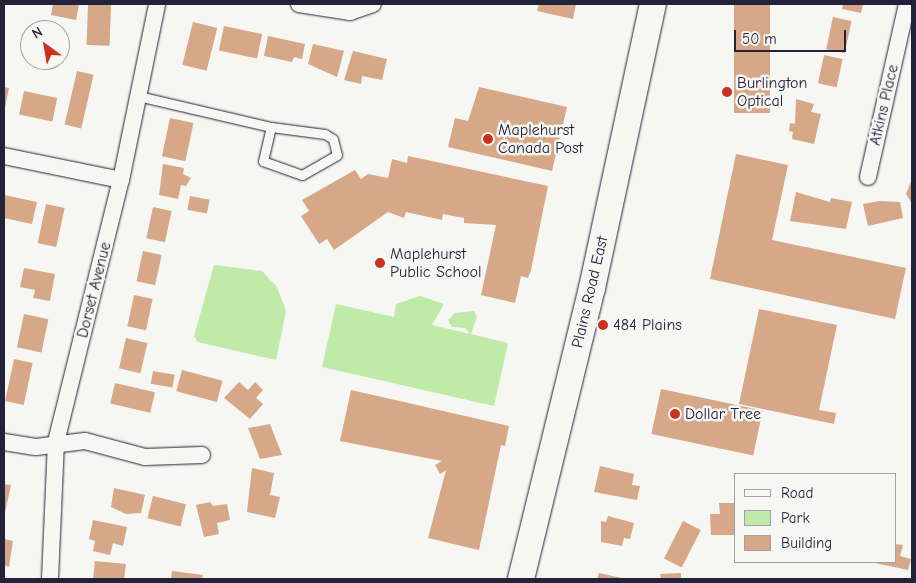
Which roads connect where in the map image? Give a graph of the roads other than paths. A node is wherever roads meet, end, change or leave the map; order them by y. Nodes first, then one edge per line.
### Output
1 (157, 4) edge
2 (299, 4) edge
3 (372, 4) edge
4 (653, 4) edge
5 (907, 4) edge
6 (138, 96) junction
7 (271, 127) junction
8 (4, 156) edge
9 (868, 177) dead end
10 (121, 180) junction
11 (4, 442) edge
12 (56, 442) junction
13 (202, 455) dead end
14 (50, 579) edge
15 (521, 579) edge

1 - 6 street, Dorset Avenue
2 - 3 street
4 - 15 main road, Plains Road East
5 - 9 street, Atkins Place
6 - 7 lane
6 - 10 street, Dorset Avenue
7 - 7 lane
8 - 10 street
10 - 12 street, Dorset Avenue
11 - 12 street
12 - 13 street
12 - 14 street, Dorset Avenue

